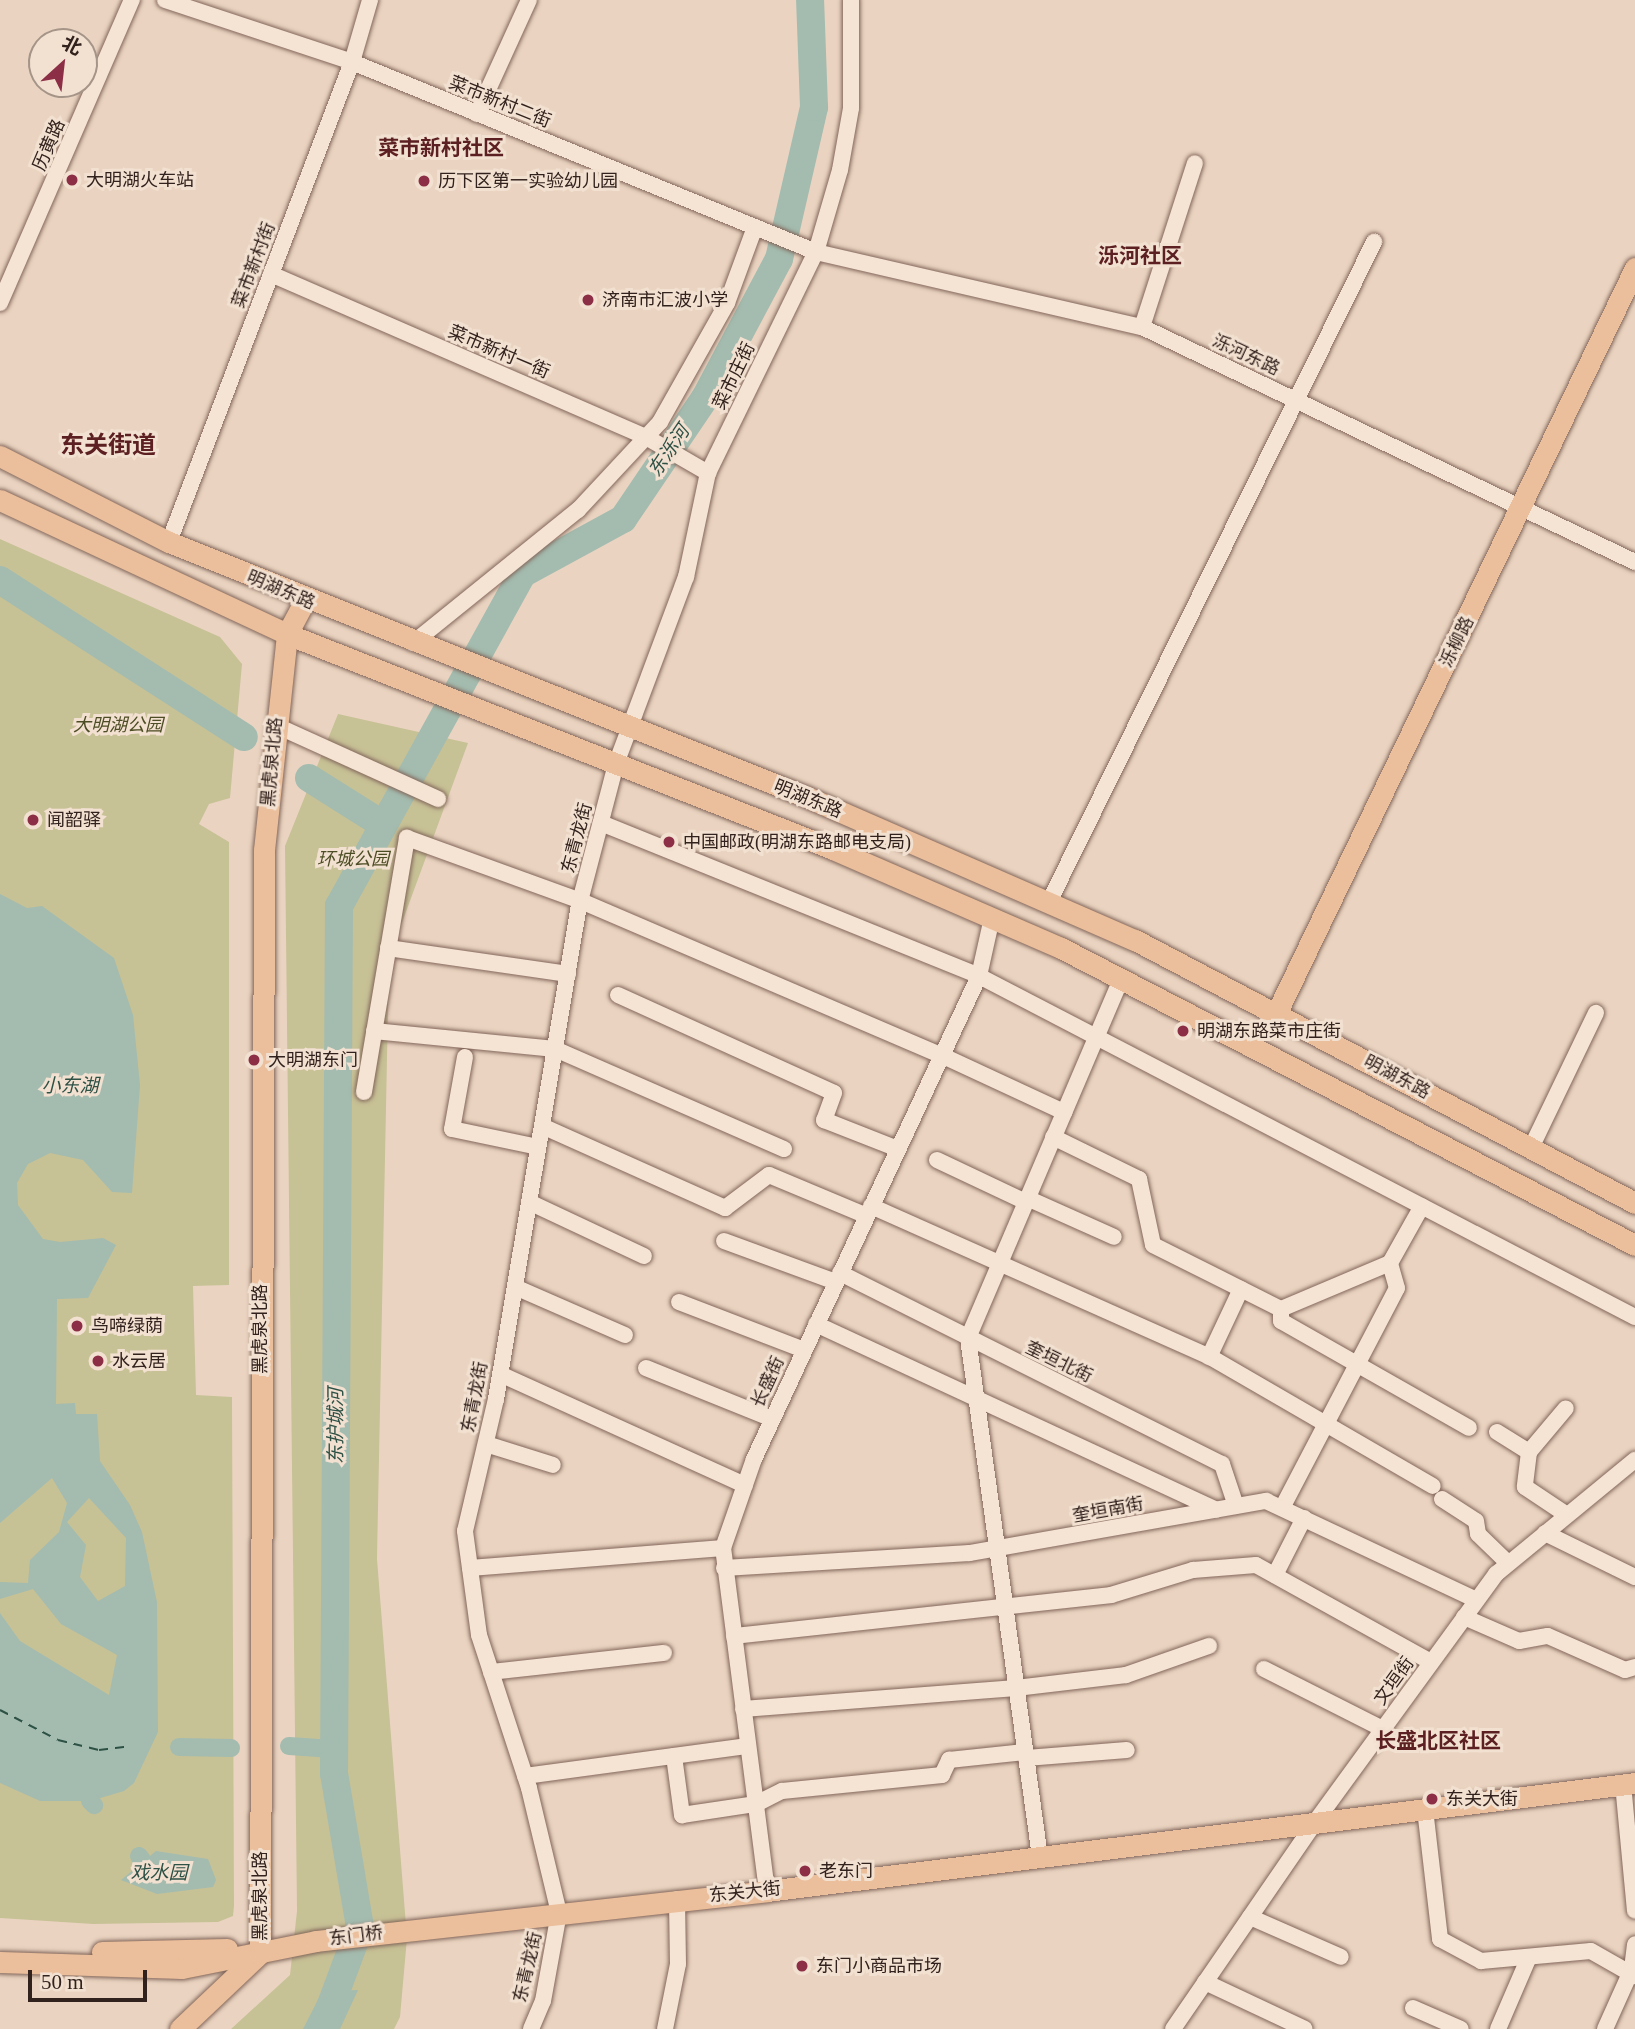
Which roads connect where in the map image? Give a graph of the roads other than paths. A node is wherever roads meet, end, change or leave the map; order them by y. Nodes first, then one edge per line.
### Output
1 (132, 0) edge
2 (165, 0) edge
3 (370, 0) edge
4 (529, 0) edge
5 (851, 0) edge
6 (352, 62) junction
7 (477, 114) junction
8 (1195, 163) dead end
9 (755, 228) junction
10 (1374, 242) dead end
11 (816, 252) junction
12 (1635, 268) edge
13 (271, 274) junction
14 (0, 303) edge
15 (1142, 327) junction
16 (1296, 399) junction
17 (650, 440) junction
18 (0, 456) edge
19 (701, 469) junction
20 (0, 500) edge
21 (1522, 509) junction
22 (169, 542) junction
23 (1635, 562) edge
24 (305, 600) junction
25 (287, 635) junction
26 (414, 644) junction
27 (275, 725) junction
28 (630, 728) junction
29 (617, 764) junction
30 (438, 799) dead end
31 (601, 823) junction
32 (580, 901) junction
33 (1049, 902) junction
34 (992, 918) junction
35 (388, 948) junction
36 (568, 974) junction
37 (979, 976) junction
38 (1121, 979) junction
39 (618, 995) dead end
40 (1596, 1013) dead end
41 (1276, 1014) junction
42 (374, 1031) junction
43 (1096, 1037) junction
44 (555, 1049) junction
45 (941, 1055) junction
46 (465, 1057) dead end
47 (364, 1092) dead end
48 (1064, 1112) junction
49 (542, 1126) junction
50 (1054, 1137) junction
51 (538, 1147) junction
52 (1531, 1148) junction
53 (784, 1149) dead end
54 (898, 1149) junction
55 (937, 1160) dead end
56 (1027, 1200) junction
57 (529, 1202) junction
58 (1635, 1203) edge
59 (1422, 1206) junction
60 (869, 1211) junction
61 (1114, 1237) dead end
62 (724, 1241) dead end
63 (1635, 1245) edge
64 (644, 1256) dead end
65 (1000, 1263) junction
66 (1390, 1263) junction
67 (838, 1278) junction
68 (515, 1287) junction
69 (1241, 1289) junction
70 (679, 1301) dead end
71 (1281, 1309) junction
72 (1635, 1317) edge
73 (816, 1324) junction
74 (625, 1335) dead end
75 (968, 1338) junction
76 (804, 1350) junction
77 (1209, 1357) junction
78 (1357, 1365) junction
79 (646, 1368) dead end
80 (500, 1374) junction
81 (977, 1399) junction
82 (1566, 1408) dead end
83 (772, 1419) junction
84 (1326, 1423) junction
85 (1469, 1428) dead end
86 (1497, 1432) dead end
87 (486, 1444) junction
88 (1529, 1452) junction
89 (1635, 1460) edge
90 (553, 1465) dead end
91 (745, 1485) junction
92 (1236, 1506) junction
93 (1282, 1508) junction
94 (1216, 1510) junction
95 (1567, 1515) junction
96 (1304, 1518) junction
97 (1545, 1533) junction
98 (723, 1548) junction
99 (997, 1548) junction
100 (1508, 1563) junction
101 (470, 1568) junction
102 (723, 1568) junction
103 (1275, 1575) junction
104 (1635, 1577) edge
105 (1476, 1600) junction
106 (1005, 1607) junction
107 (1464, 1617) junction
108 (734, 1636) junction
109 (1209, 1646) dead end
110 (664, 1653) dead end
111 (1431, 1662) junction
112 (1635, 1667) edge
113 (1264, 1669) dead end
114 (491, 1672) junction
115 (1016, 1688) junction
116 (743, 1709) junction
117 (1383, 1729) junction
118 (748, 1746) junction
119 (1127, 1750) dead end
120 (1025, 1755) junction
121 (674, 1756) junction
122 (525, 1776) junction
123 (1629, 1784) edge
124 (756, 1804) junction
125 (1425, 1809) junction
126 (1313, 1825) junction
127 (1040, 1857) junction
128 (767, 1891) junction
129 (677, 1899) junction
130 (1635, 1910) edge
131 (559, 1913) junction
132 (1250, 1917) junction
133 (397, 1931) joint
134 (1635, 1944) edge
135 (0, 1947) edge
136 (260, 1953) junction
137 (1529, 1957) junction
138 (1341, 1958) dead end
139 (0, 1962) edge
140 (1633, 1975) edge
141 (1205, 1982) junction
142 (1413, 2008) dead end
143 (670, 2027) edge
144 (1499, 2028) edge
145 (180, 2029) edge
146 (531, 2029) edge
147 (1173, 2029) edge
148 (1305, 2029) edge
149 (1461, 2029) edge
150 (1605, 2029) edge

1 - 14 street, 历黄路
2 - 6 street, 菜市新村二街
3 - 6 street, 菜市新村街
4 - 7 street
5 - 11 street, 菜市庄街
6 - 7 street, 菜市新村二街
6 - 13 street, 菜市新村街
7 - 9 street, 菜市新村二街
8 - 15 street
9 - 11 street, 菜市新村二街
9 - 17 street
10 - 16 street
11 - 15 street, 泺河东路
11 - 19 street, 菜市庄街
12 - 21 main road, 泺柳路
13 - 17 street, 菜市新村一街
13 - 22 street, 菜市新村街
15 - 16 street, 泺河东路
16 - 21 street, 泺河东路
16 - 33 street
17 - 19 street, 菜市新村一街
17 - 26 street
18 - 22 main road, 明湖东路
19 - 28 street, 菜市庄街
20 - 25 main road, 明湖东路
21 - 23 street, 泺河东路
21 - 41 main road, 泺柳路
22 - 24 main road, 明湖东路
24 - 25 main road, 黑虎泉北路
24 - 26 main road, 明湖东路
25 - 27 main road, 黑虎泉北路
25 - 29 main road, 明湖东路
26 - 28 main road, 明湖东路
27 - 30 street
27 - 136 main road, 黑虎泉北路
28 - 29 street, 菜市庄街
28 - 33 main road, 明湖东路
29 - 31 street, 东青龙街
29 - 34 main road, 明湖东路
31 - 32 street, 东青龙街
31 - 37 street
32 - 35 street
32 - 36 street, 东青龙街
32 - 45 street
33 - 41 main road, 明湖东路
34 - 37 street, 长盛街
34 - 38 main road, 明湖东路
35 - 36 street
35 - 42 street
36 - 44 street, 东青龙街
37 - 43 street
37 - 45 street, 长盛街
38 - 43 street
38 - 63 main road, 明湖东路
39 - 54 street
40 - 52 street
41 - 52 main road, 明湖东路
42 - 44 street
42 - 47 street
43 - 48 street
43 - 59 street
44 - 49 street, 东青龙街
44 - 53 street
45 - 48 street
45 - 54 street, 长盛街
46 - 51 street
48 - 50 street
49 - 51 street, 东青龙街
49 - 60 street
50 - 56 street
50 - 69 street
51 - 57 street, 东青龙街
52 - 58 main road, 明湖东路
54 - 60 street, 长盛街
55 - 56 street
56 - 61 street
56 - 65 street
57 - 64 street
57 - 68 street, 东青龙街
59 - 66 street
59 - 72 street
60 - 65 street
60 - 67 street, 长盛街
62 - 67 street, 奎垣北街
65 - 75 street
65 - 77 street
66 - 71 street
66 - 78 street
67 - 73 street, 长盛街
67 - 75 street, 奎垣北街
68 - 74 street
68 - 80 street, 东青龙街
69 - 71 street
69 - 77 street
70 - 76 street
71 - 78 street
73 - 76 street, 长盛街
73 - 81 street
75 - 81 street
75 - 92 street, 奎垣北街
76 - 83 street, 长盛街
77 - 84 street
78 - 84 street
78 - 85 street
79 - 83 street
80 - 87 street, 东青龙街
80 - 91 street
81 - 94 street
81 - 99 street
82 - 88 street
83 - 91 street, 长盛街
84 - 93 street
84 - 100 street
86 - 88 street
87 - 90 street
87 - 101 street, 东青龙街
88 - 95 street
89 - 95 street, 文垣街
91 - 98 street, 长盛街
92 - 93 street, 奎垣南街
92 - 94 street, 奎垣南街
93 - 96 street, 奎垣南街
94 - 99 street, 奎垣南街
95 - 97 street, 文垣街
96 - 103 street
96 - 105 street, 奎垣南街
97 - 100 street, 文垣街
97 - 104 street
98 - 101 street
98 - 102 street, 长盛街
99 - 102 street, 奎垣南街
99 - 106 street
100 - 105 street, 文垣街
101 - 114 street, 东青龙街
102 - 108 street, 长盛街
103 - 106 street
103 - 111 street
105 - 107 street, 文垣街
106 - 108 street
106 - 115 street
107 - 111 street, 文垣街
107 - 112 street
108 - 116 street, 长盛街
109 - 115 street
110 - 114 street
111 - 117 street, 文垣街
113 - 117 street
114 - 122 street, 东青龙街
115 - 116 street
115 - 120 street
116 - 118 street, 长盛街
117 - 126 street, 文垣街
118 - 121 street
118 - 124 street, 长盛街
119 - 120 street
120 - 124 street
120 - 127 street
121 - 122 street
121 - 124 street
122 - 131 street, 东青龙街
123 - 125 main road, 东关大街
123 - 130 street
124 - 128 street, 长盛街
125 - 126 main road, 东关大街
125 - 137 street
126 - 127 main road, 东关大街
126 - 132 street, 文垣街
127 - 128 main road, 东关大街
128 - 129 main road, 东关大街
129 - 131 main road, 东关大街
129 - 143 street
131 - 133 main road, 东关大街
131 - 146 street, 东青龙街
132 - 138 street
132 - 141 street, 文垣街
133 - 136 main road, 东门桥
134 - 140 street
135 - 136 main road
136 - 139 main road
136 - 145 main road, 黑虎泉北路
137 - 140 street
137 - 144 street
140 - 150 street
141 - 147 street, 文垣街
141 - 148 street
142 - 149 street

